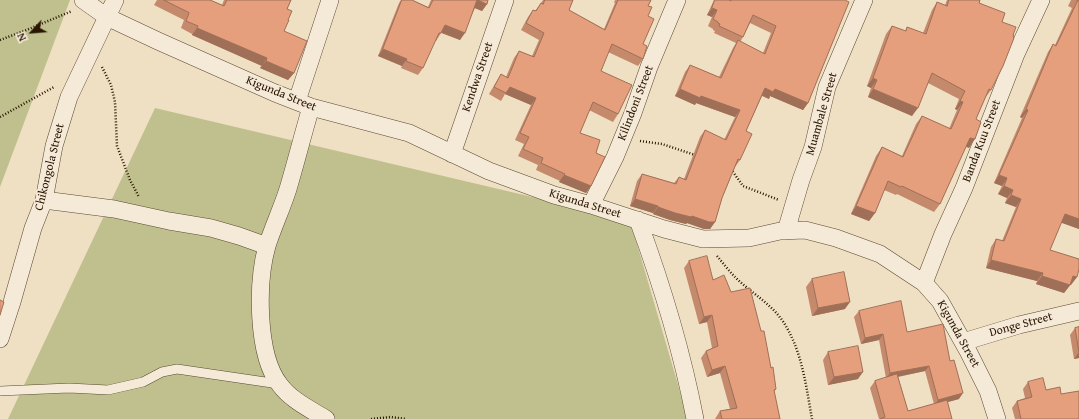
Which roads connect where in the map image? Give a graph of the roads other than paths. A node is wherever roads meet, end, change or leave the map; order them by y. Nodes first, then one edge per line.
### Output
1 (115, 0) edge
2 (330, 0) edge
3 (505, 0) edge
4 (677, 0) edge
5 (864, 0) edge
6 (1042, 0) edge
7 (86, 2) edge
8 (107, 17) junction
9 (304, 104) junction
10 (452, 154) junction
11 (44, 200) junction
12 (591, 205) junction
13 (638, 220) junction
14 (786, 231) junction
15 (267, 246) junction
16 (924, 283) junction
17 (1079, 311) edge
18 (0, 339) edge
19 (963, 342) junction
20 (279, 384) junction
21 (0, 391) edge
22 (326, 419) edge
23 (695, 419) edge
24 (997, 419) edge

1 - 8 street, Chikongola Street
2 - 9 street
3 - 10 street, Kendwa Street
4 - 12 street, Kilindoni Street
5 - 14 street, Muambale Street
6 - 16 street, Banda Kuu Street
7 - 8 street, Kigunda Street
8 - 9 street, Kigunda Street
8 - 11 street, Chikongola Street
9 - 10 street, Kigunda Street
9 - 15 street
10 - 12 street, Kigunda Street
11 - 15 street
11 - 18 street, Chikongola Street
12 - 13 street, Kigunda Street
13 - 14 street, Kigunda Street
13 - 23 street
14 - 16 street, Kigunda Street
15 - 20 street
16 - 19 street, Kigunda Street
17 - 19 street, Donge Street
19 - 24 street, Kigunda Street
20 - 21 lane
20 - 22 street

